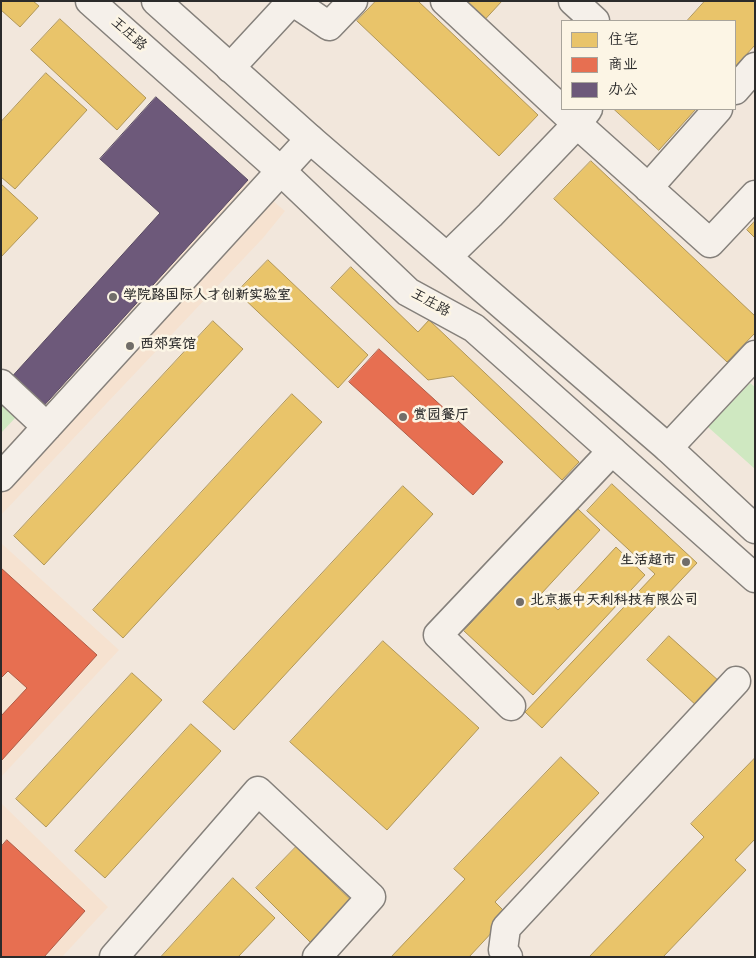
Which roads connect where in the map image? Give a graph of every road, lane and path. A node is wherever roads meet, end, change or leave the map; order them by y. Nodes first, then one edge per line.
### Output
1 (90, 1) edge
2 (156, 1) edge
3 (353, 1) edge
4 (445, 1) edge
5 (573, 1) edge
6 (594, 20) edge
7 (755, 67) edge
8 (230, 68) junction
9 (736, 89) edge
10 (561, 98) edge
11 (717, 110) edge
12 (583, 116) edge
13 (310, 139) junction
14 (281, 171) junction
15 (648, 188) junction
16 (755, 194) edge
17 (448, 256) junction
18 (755, 354) edge
19 (1, 384) edge
20 (47, 427) junction
21 (668, 448) junction
22 (612, 451) junction
23 (1, 477) edge
24 (755, 529) edge
25 (755, 578) edge
26 (736, 681) dead end
27 (511, 706) dead end
28 (114, 957) edge
29 (317, 957) edge
30 (508, 957) edge

1 - 14 street, 王庄路
2 - 8 street
3 - 8 street
4 - 10 street
5 - 6 street
7 - 9 street
8 - 13 street
11 - 15 street
12 - 15 street
12 - 17 street
13 - 14 street
13 - 17 street
14 - 20 street
14 - 22 street, 王庄路
15 - 16 street
17 - 21 street
18 - 21 street
19 - 20 street
20 - 23 street
21 - 24 street
22 - 25 street, 王庄路
22 - 27 street
26 - 30 street
28 - 29 street

